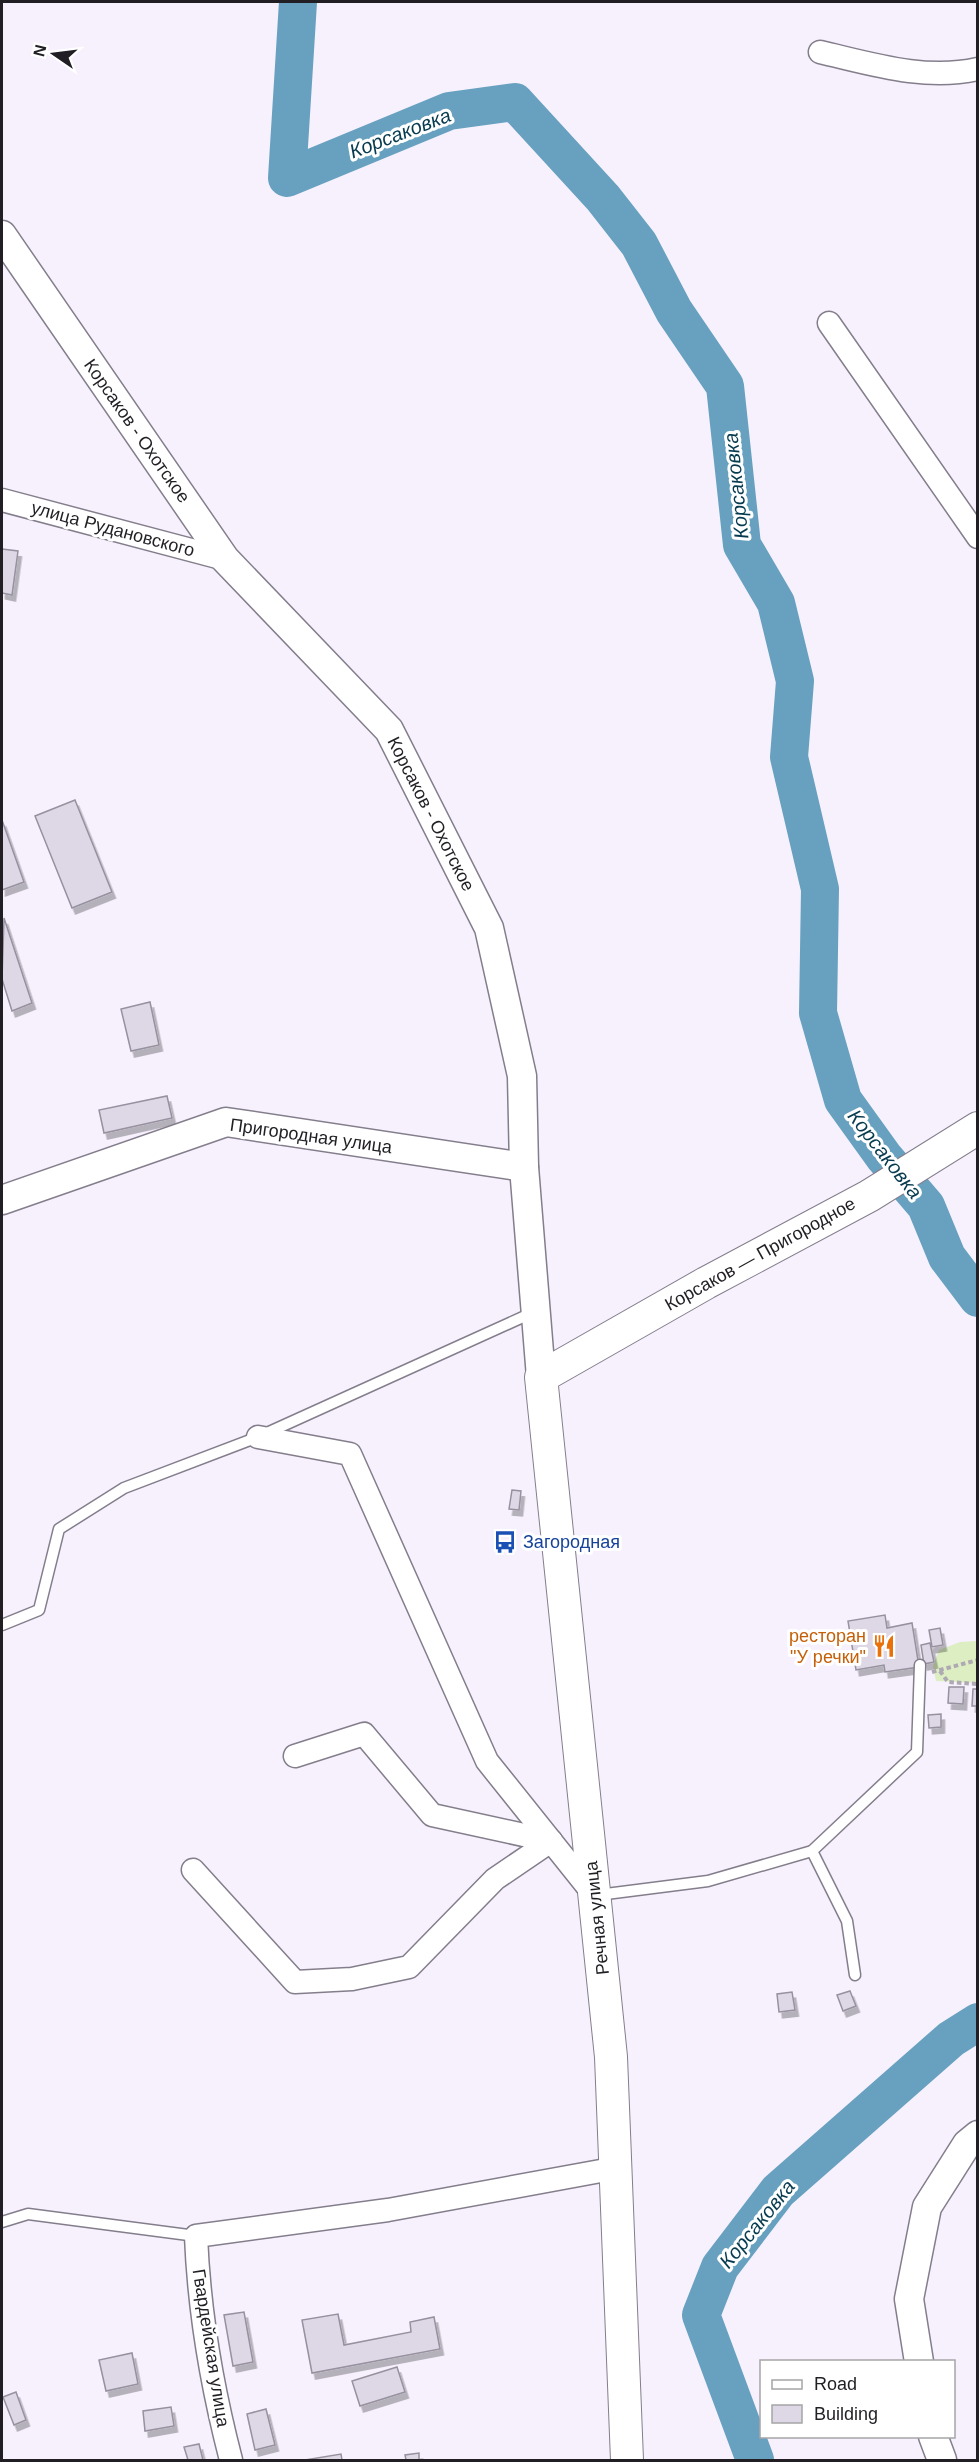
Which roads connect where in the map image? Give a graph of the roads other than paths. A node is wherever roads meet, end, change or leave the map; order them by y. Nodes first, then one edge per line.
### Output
1 (820, 52) dead end
2 (978, 69) edge
3 (2, 235) edge
4 (829, 323) dead end
5 (2, 500) edge
6 (978, 537) edge
7 (225, 559) junction
8 (978, 1128) edge
9 (524, 1167) junction
10 (2, 1200) edge
11 (534, 1312) junction
12 (541, 1377) junction
13 (258, 1437) junction
14 (2, 1625) edge
15 (920, 1669) road end
16 (295, 1756) dead end
17 (551, 1841) junction
18 (812, 1851) junction
19 (194, 1870) dead end
20 (595, 1896) junction
21 (855, 1975) dead end
22 (978, 2134) edge
23 (617, 2168) junction
24 (2, 2222) edge
25 (195, 2236) junction
26 (919, 2360) edge
27 (934, 2438) edge
28 (231, 2460) edge
29 (627, 2460) edge
30 (942, 2460) edge

1 - 2 street
3 - 7 street, Корсаков - Охотское
4 - 6 street
5 - 7 street, улица Рудановского
7 - 9 street, Корсаков - Охотское
8 - 12 main road, Корсаков — Пригородное
9 - 10 street, Пригородная улица
9 - 11 street, Корсаков - Охотское
11 - 12 street, Корсаков - Охотское
11 - 13 lane
12 - 20 main road, Речная улица
13 - 14 lane
13 - 17 street
15 - 18 lane
16 - 17 street
17 - 19 street
17 - 20 street
18 - 20 lane
18 - 21 lane
20 - 23 main road, Речная улица
22 - 26 street
23 - 25 street
23 - 29 main road, Речная улица
24 - 25 lane
25 - 28 street, Гвардейская улица
27 - 30 street

